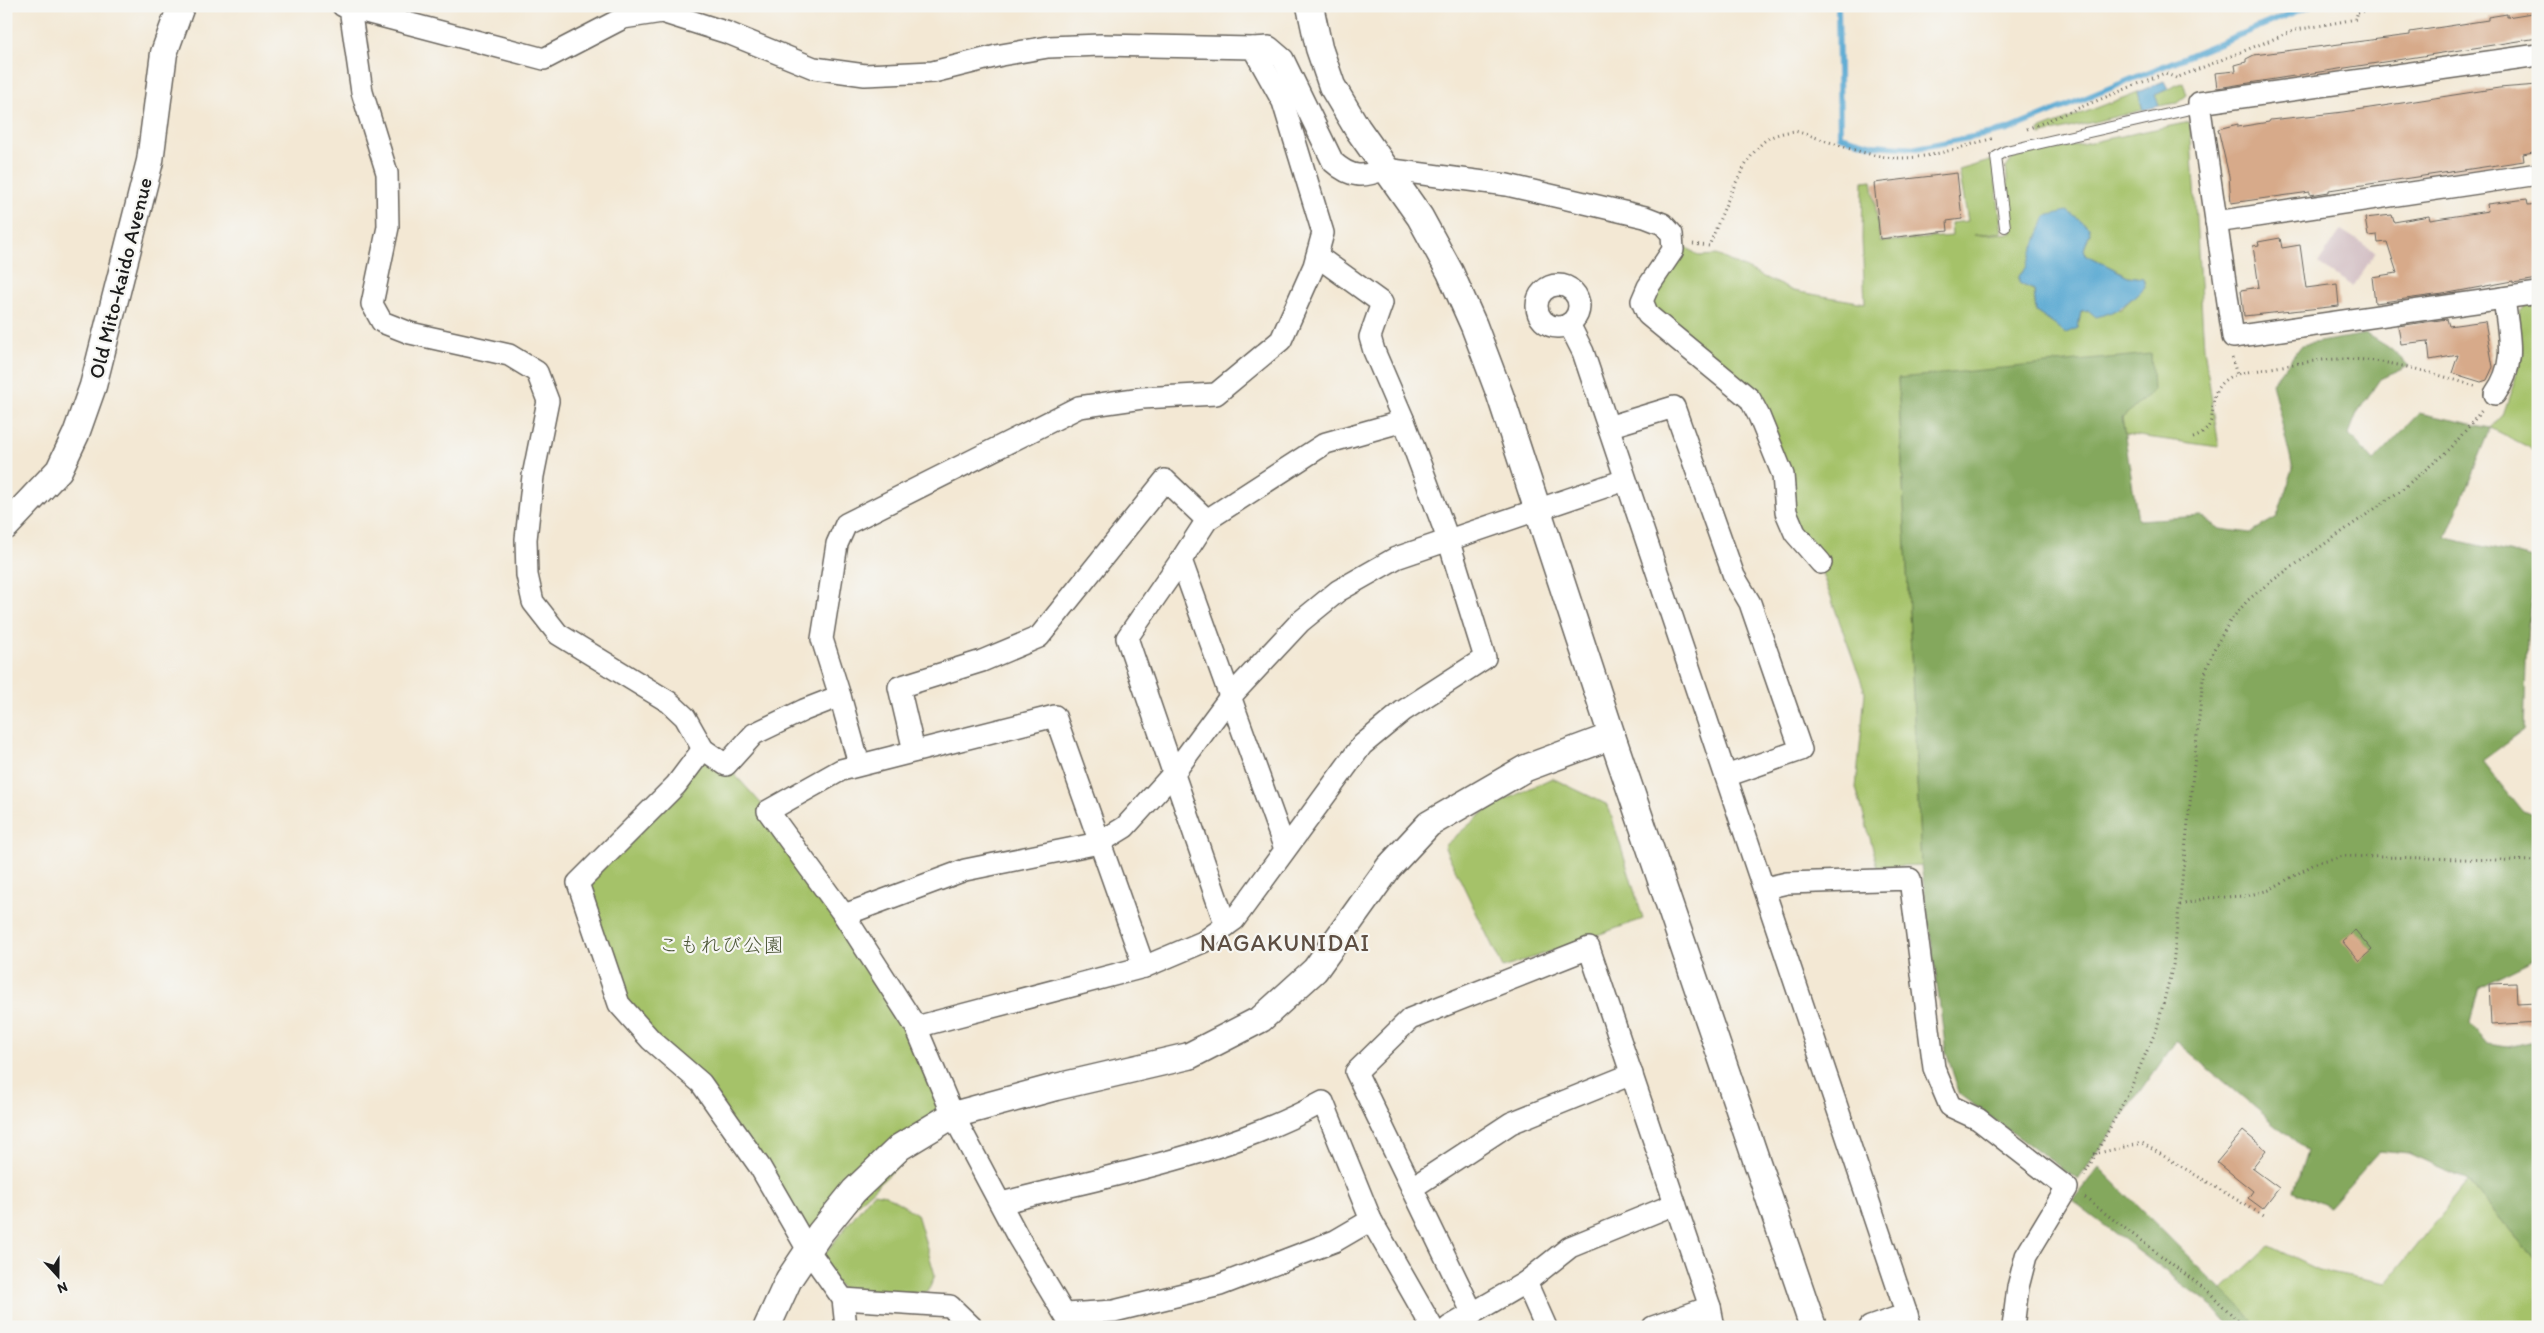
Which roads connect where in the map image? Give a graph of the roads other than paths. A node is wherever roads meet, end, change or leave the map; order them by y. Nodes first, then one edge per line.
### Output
1 (181, 6) edge
2 (1310, 6) edge
3 (348, 7) edge
4 (1253, 48) junction
5 (2538, 55) edge
6 (2199, 107) junction
7 (1385, 169) junction
8 (2538, 174) edge
9 (2216, 222) junction
10 (2005, 226) dead end
11 (1316, 256) junction
12 (2538, 293) edge
13 (2504, 298) junction
14 (1569, 324) dead end
15 (2495, 394) road end
16 (1404, 421) junction
17 (1608, 428) junction
18 (1625, 480) junction
19 (1538, 510) junction
20 (1207, 520) junction
21 (6, 526) edge
22 (1448, 539) junction
23 (1180, 560) junction
24 (1821, 563) dead end
25 (840, 696) junction
26 (1230, 697) junction
27 (1612, 736) junction
28 (703, 749) junction
29 (914, 750) junction
30 (859, 764) junction
31 (1173, 774) junction
32 (1726, 776) junction
33 (1100, 843) junction
34 (1285, 849) junction
35 (1764, 888) junction
36 (844, 915) junction
37 (1226, 926) junction
38 (1144, 967) junction
39 (916, 1027) junction
40 (1632, 1074) junction
41 (953, 1115) junction
42 (1412, 1188) junction
43 (1001, 1203) junction
44 (1676, 1204) junction
45 (1371, 1220) junction
46 (808, 1250) junction
47 (1526, 1282) junction
48 (842, 1300) junction
49 (1473, 1314) junction
50 (1712, 1317) edge
51 (1069, 1320) edge
52 (1909, 1320) edge
53 (767, 1327) edge
54 (846, 1327) edge
55 (972, 1327) edge
56 (1432, 1327) edge
57 (1449, 1327) edge
58 (1546, 1327) edge
59 (1653, 1327) edge
60 (1813, 1327) edge
61 (1870, 1327) edge
62 (2013, 1327) edge

1 - 21 street, Old Mito-kaido Avenue
2 - 7 street
3 - 4 street
3 - 28 street
4 - 7 street
4 - 11 street
5 - 6 street
6 - 9 street
6 - 10 lane
7 - 19 street
7 - 24 street
8 - 9 street
9 - 13 street
11 - 16 street
11 - 25 street
12 - 13 street
13 - 15 street
14 - 17 street
16 - 20 street
16 - 22 street
17 - 18 street
17 - 32 street
18 - 19 street
18 - 32 street
19 - 22 street
19 - 27 street
20 - 23 street
20 - 29 street
22 - 26 street
22 - 34 street
23 - 26 street
23 - 31 street
25 - 28 street
25 - 30 street
26 - 31 street
26 - 34 street
27 - 41 street
27 - 60 street
28 - 46 street
29 - 30 street
29 - 33 street
30 - 36 street
31 - 33 street
31 - 37 street
32 - 35 street
33 - 36 street
33 - 38 street
34 - 37 street
35 - 52 street
35 - 62 street
36 - 39 street
37 - 38 street
38 - 39 street
39 - 41 street
40 - 42 street
40 - 42 street
40 - 44 street
41 - 43 street
41 - 46 street
42 - 49 street
43 - 45 street
43 - 51 street
44 - 47 street
44 - 50 street
45 - 51 street
45 - 56 street
46 - 48 street
46 - 53 street
47 - 49 street
47 - 58 street
48 - 54 street
48 - 55 street
49 - 57 street
50 - 59 street
52 - 61 street

